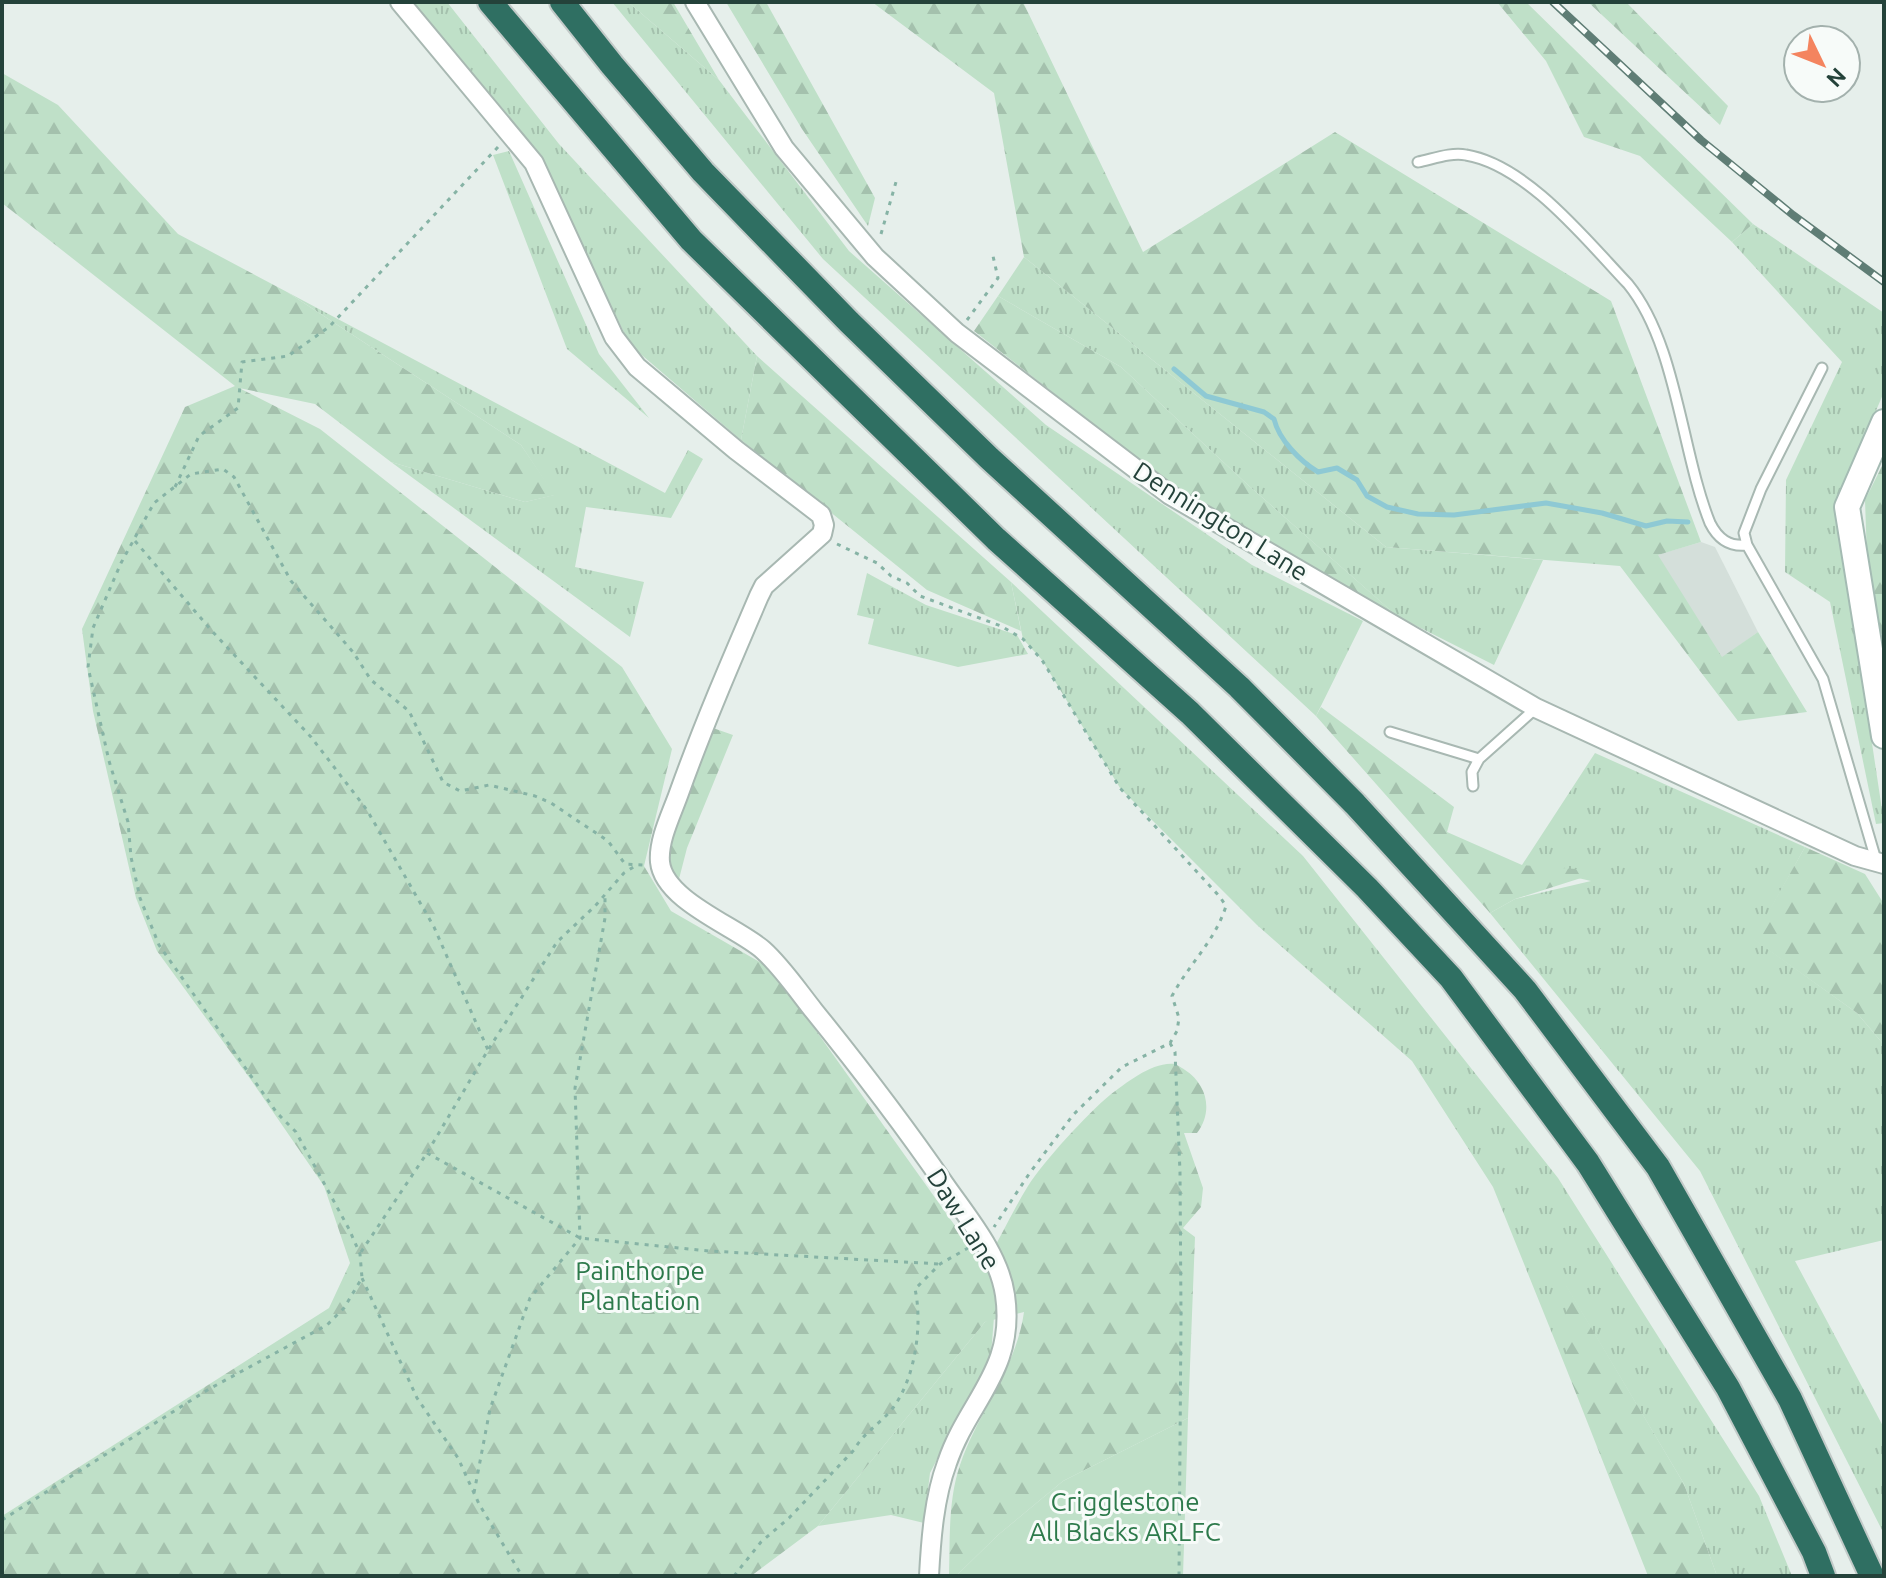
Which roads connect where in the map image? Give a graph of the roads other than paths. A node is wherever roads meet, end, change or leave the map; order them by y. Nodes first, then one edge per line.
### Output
1 (400, 2) edge
2 (490, 2) edge
3 (562, 2) edge
4 (572, 2) edge
5 (695, 2) edge
6 (612, 65) junction
7 (1418, 162) dead end
8 (1822, 368) dead end
9 (1884, 422) edge
10 (1747, 545) junction
11 (1536, 708) junction
12 (1390, 732) dead end
13 (1884, 736) edge
14 (1479, 759) junction
15 (1473, 786) dead end
16 (1881, 864) edge
17 (929, 1576) edge
18 (1823, 1576) edge
19 (1872, 1576) edge

1 - 17 street, Daw Lane
2 - 18 highway
3 - 6 highway
4 - 6 highway
5 - 11 street, Dennington Lane
6 - 19 highway
7 - 10 lane
8 - 10 lane
9 - 13 street
10 - 16 lane
11 - 14 lane
11 - 16 street, Dennington Lane
12 - 14 lane
14 - 15 lane

